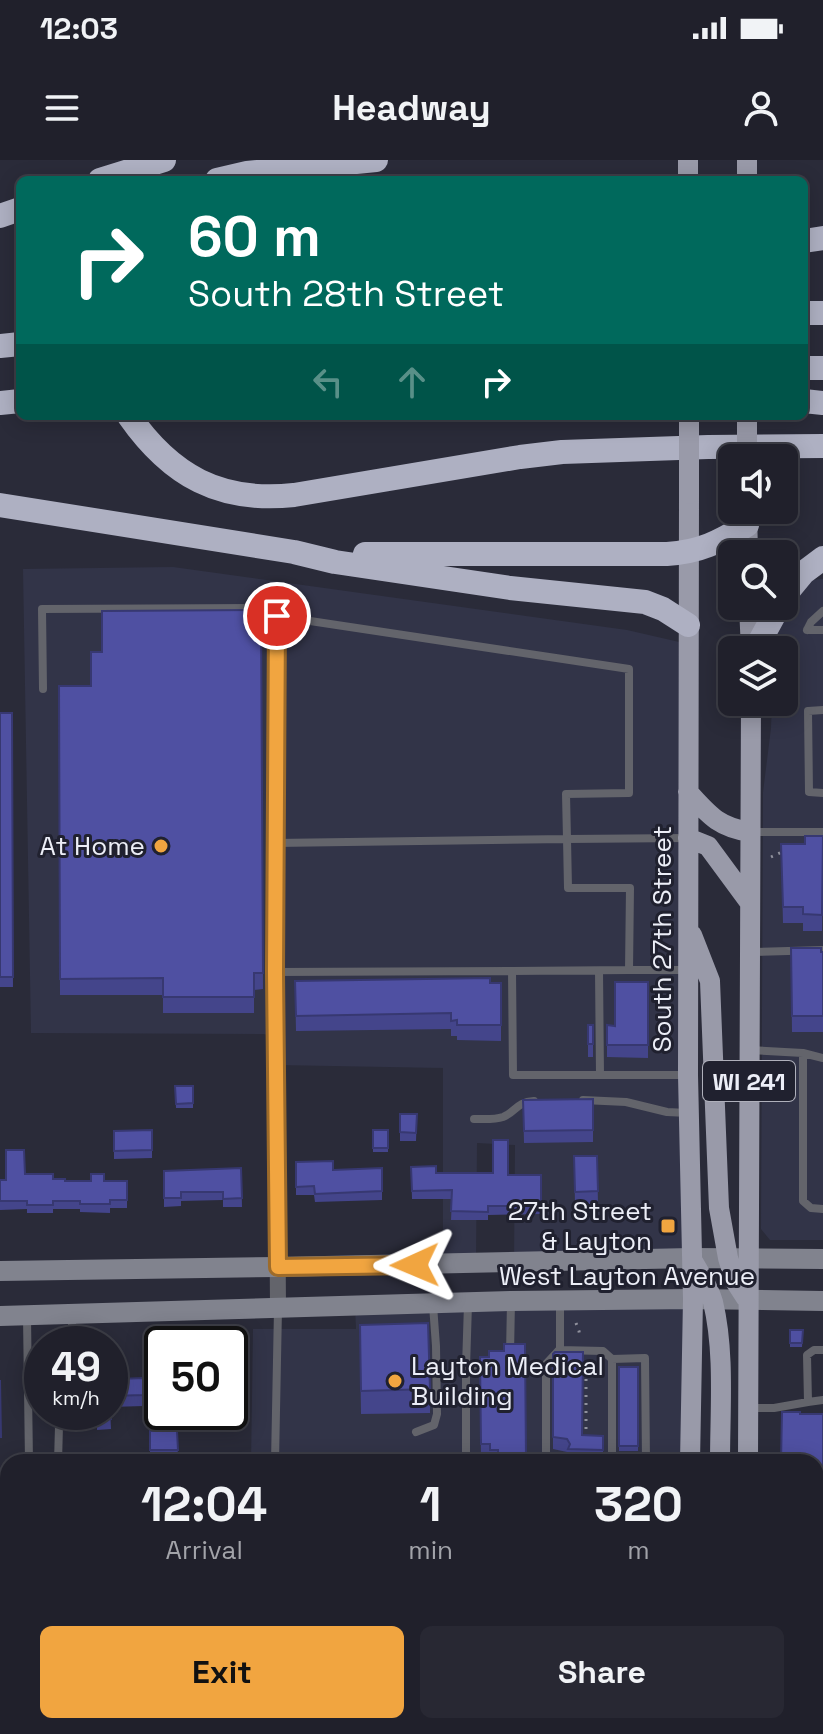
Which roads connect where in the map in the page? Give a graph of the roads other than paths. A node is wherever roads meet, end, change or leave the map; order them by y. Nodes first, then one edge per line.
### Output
1 (164, 160) edge
2 (376, 160) edge
3 (113, 176) edge
4 (234, 176) edge
5 (689, 420) edge
6 (747, 420) edge
7 (134, 424) edge
8 (747, 444) edge
9 (823, 446) edge
10 (0, 505) edge
11 (740, 524) edge
12 (294, 552) junction
13 (690, 553) junction
14 (823, 558) edge
15 (798, 579) edge
16 (823, 611) edge
17 (277, 616) junction
18 (688, 625) junction
19 (823, 630) edge
20 (43, 689) dead end
21 (823, 710) edge
22 (751, 716) edge
23 (688, 792) junction
24 (823, 793) edge
25 (750, 832) junction
26 (823, 832) edge
27 (688, 838) junction
28 (567, 839) junction
29 (275, 843) junction
30 (750, 903) junction
31 (688, 924) junction
32 (823, 950) edge
33 (750, 952) junction
34 (629, 970) junction
35 (688, 970) junction
36 (512, 971) junction
37 (599, 971) junction
38 (275, 972) junction
39 (276, 1018) joint
40 (749, 1050) junction
41 (803, 1053) junction
42 (823, 1058) edge
43 (600, 1075) junction
44 (688, 1075) junction
45 (580, 1100) edge
46 (538, 1101) edge
47 (689, 1113) junction
48 (474, 1119) dead end
49 (823, 1209) edge
50 (691, 1258) junction
51 (738, 1258) junction
52 (823, 1259) edge
53 (278, 1267) junction
54 (0, 1271) edge
55 (702, 1299) junction
56 (511, 1301) junction
57 (560, 1301) junction
58 (748, 1301) junction
59 (823, 1301) edge
60 (468, 1303) junction
61 (433, 1304) junction
62 (278, 1308) junction
63 (72, 1315) junction
64 (0, 1316) edge
65 (27, 1316) junction
66 (72, 1326) edge
67 (560, 1350) junction
68 (823, 1350) edge
69 (612, 1359) junction
70 (466, 1367) junction
71 (823, 1400) edge
72 (808, 1402) junction
73 (748, 1408) junction
74 (59, 1430) edge
75 (416, 1432) dead end
76 (29, 1454) edge
77 (58, 1454) edge
78 (275, 1454) edge
79 (466, 1454) edge
80 (546, 1454) edge
81 (610, 1454) edge
82 (646, 1454) edge
83 (691, 1454) edge
84 (720, 1454) edge
85 (748, 1454) edge

1 - 3 highway
2 - 4 highway
5 - 13 main road, South 27th Street / WI 241, bridge
6 - 8 main road, bridge
7 - 9 highway
10 - 12 highway
11 - 13 highway
12 - 13 highway
12 - 18 highway
13 - 18 main road, South 27th Street / WI 241
14 - 15 highway
16 - 19 lane
17 - 20 lane
17 - 28 lane
17 - 29 lane
18 - 23 main road, South 27th Street / WI 241
21 - 24 lane
22 - 25 main road, WI 241
23 - 25 main road
23 - 27 main road, South 27th Street / WI 241
25 - 26 lane
25 - 30 main road, WI 241
27 - 28 lane
27 - 30 main road
27 - 31 main road, South 27th Street / WI 241
28 - 29 lane
28 - 34 lane
29 - 38 lane
30 - 33 main road, WI 241
31 - 35 main road, South 27th Street / WI 241
31 - 51 main road
32 - 33 lane
33 - 40 main road, WI 241
34 - 35 lane
34 - 37 lane
35 - 44 main road, South 27th Street / WI 241
36 - 37 lane
36 - 38 lane
36 - 43 lane
37 - 43 lane
38 - 39 lane
39 - 53 street
40 - 41 lane
40 - 51 main road, WI 241
41 - 42 lane
41 - 49 lane
43 - 44 lane
44 - 47 main road, South 27th Street / WI 241
45 - 47 lane
46 - 48 lane
47 - 50 main road, South 27th Street / WI 241
50 - 51 main road, West Layton Avenue
50 - 53 main road, West Layton Avenue
50 - 55 main road
51 - 52 main road, West Layton Avenue
51 - 58 main road
53 - 54 main road, West Layton Avenue
53 - 62 street
55 - 57 main road, West Layton Avenue
55 - 58 main road, West Layton Avenue
55 - 83 main road
55 - 84 main road
56 - 57 main road, West Layton Avenue
56 - 60 main road, West Layton Avenue
56 - 70 lane
57 - 67 lane
58 - 59 main road, West Layton Avenue
58 - 73 main road
60 - 61 main road, West Layton Avenue
60 - 70 lane
61 - 62 main road, West Layton Avenue
61 - 75 lane
62 - 63 main road, West Layton Avenue
62 - 78 lane
63 - 65 main road, West Layton Avenue
63 - 66 lane
64 - 65 main road, West Layton Avenue
65 - 76 lane
67 - 69 lane
67 - 80 lane
68 - 72 lane
69 - 81 lane
69 - 82 lane
70 - 79 lane
71 - 72 lane
72 - 73 lane
73 - 85 main road
74 - 77 lane

